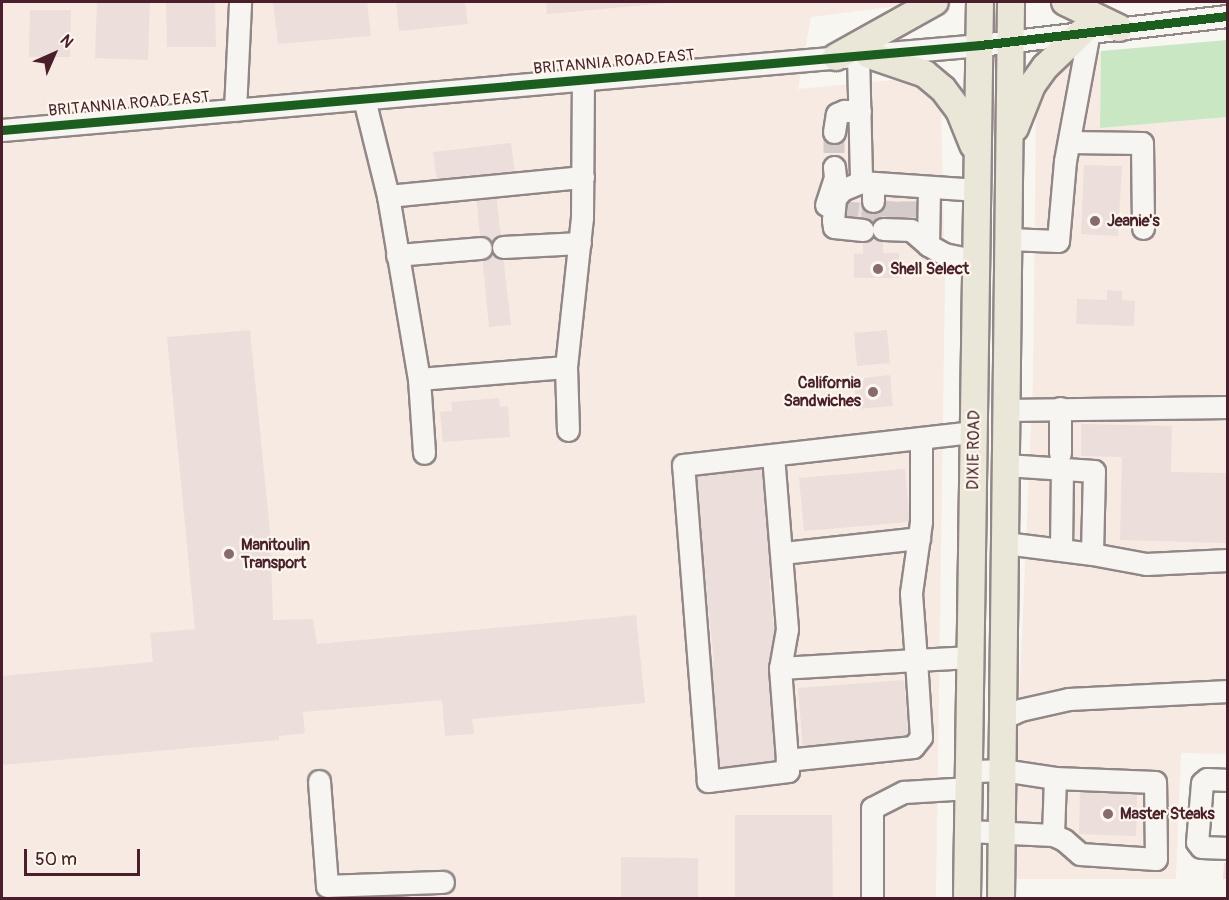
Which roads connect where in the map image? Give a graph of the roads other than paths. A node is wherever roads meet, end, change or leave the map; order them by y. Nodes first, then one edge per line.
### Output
1 (240, 2) edge
2 (936, 2) edge
3 (980, 2) edge
4 (1011, 2) edge
5 (1065, 2) edge
6 (1227, 16) edge
7 (1119, 28) junction
8 (1085, 32) junction
9 (1010, 41) junction
10 (980, 45) junction
11 (854, 56) junction
12 (583, 80) junction
13 (364, 99) junction
14 (235, 110) junction
15 (860, 111) junction
16 (2, 130) edge
17 (834, 132) tunnel mouth
18 (1069, 142) junction
19 (1010, 143) junction
20 (978, 157) junction
21 (834, 167) tunnel mouth
22 (583, 177) junction
23 (978, 190) junction
24 (388, 196) junction
25 (880, 207) junction
26 (1143, 228) dead end
27 (1008, 239) junction
28 (580, 243) junction
29 (928, 245) junction
30 (503, 247) dead end
31 (482, 248) dead end
32 (397, 255) junction
33 (977, 261) junction
34 (566, 367) junction
35 (419, 378) junction
36 (1227, 407) edge
37 (1060, 408) junction
38 (1007, 410) junction
39 (568, 430) dead end
40 (974, 432) junction
41 (921, 438) junction
42 (424, 453) dead end
43 (773, 455) junction
44 (1061, 461) junction
45 (1006, 465) junction
46 (919, 538) junction
47 (1005, 543) junction
48 (1062, 550) junction
49 (783, 553) junction
50 (1092, 554) junction
51 (1227, 560) edge
52 (971, 657) junction
53 (916, 660) junction
54 (780, 668) junction
55 (1227, 691) edge
56 (1003, 718) junction
57 (787, 760) junction
58 (1002, 770) junction
59 (1055, 778) junction
60 (969, 779) junction
61 (1227, 780) edge
62 (319, 781) dead end
63 (968, 831) junction
64 (1002, 832) junction
65 (1053, 835) junction
66 (1227, 848) edge
67 (442, 882) dead end
68 (322, 892) edge
69 (872, 898) edge
70 (968, 898) edge
71 (1001, 898) edge

1 - 14 street
2 - 11 main road
3 - 10 main road, DIXIE ROAD
4 - 9 main road, DIXIE ROAD
5 - 7 main road
6 - 7 street, BRITANNIA ROAD EAST
7 - 8 street, BRITANNIA ROAD EAST
8 - 9 street, BRITANNIA ROAD EAST
8 - 18 street
8 - 19 main road
9 - 10 street, BRITANNIA ROAD EAST
9 - 19 main road, DIXIE ROAD
10 - 11 street, BRITANNIA ROAD EAST
10 - 20 main road, DIXIE ROAD
11 - 12 street, BRITANNIA ROAD EAST
11 - 15 street
11 - 20 main road
12 - 13 street, BRITANNIA ROAD EAST
12 - 22 street
13 - 14 street, BRITANNIA ROAD EAST
13 - 24 street
14 - 16 street, BRITANNIA ROAD EAST
15 - 17 street
15 - 25 street
18 - 26 street
18 - 27 street
19 - 27 main road, DIXIE ROAD
20 - 23 main road, DIXIE ROAD
21 - 25 street
22 - 24 street
22 - 28 street
23 - 25 street
23 - 33 main road, DIXIE ROAD
24 - 32 street
25 - 29 street
25 - 29 street
27 - 38 main road, DIXIE ROAD
28 - 30 street
28 - 34 street
29 - 33 street
31 - 32 street
32 - 35 street
33 - 40 main road, DIXIE ROAD
34 - 35 street
34 - 39 street
35 - 42 street
36 - 37 street
37 - 38 street
37 - 44 street
38 - 45 main road, DIXIE ROAD
40 - 41 street
40 - 52 main road, DIXIE ROAD
41 - 43 street
41 - 46 street
43 - 49 street
43 - 57 street
44 - 45 street
44 - 48 street
44 - 50 street
45 - 47 main road, DIXIE ROAD
46 - 49 street
46 - 53 street
47 - 48 street
47 - 56 main road, DIXIE ROAD
48 - 50 street
49 - 54 street
50 - 51 street
52 - 53 street
52 - 60 main road, DIXIE ROAD
53 - 54 street
53 - 57 street
54 - 57 street
55 - 56 street
56 - 58 main road, DIXIE ROAD
58 - 59 street
58 - 60 street
58 - 64 main road, DIXIE ROAD
59 - 65 street
59 - 65 street
60 - 63 main road, DIXIE ROAD
60 - 69 street
61 - 66 street
62 - 68 street
63 - 64 street
63 - 70 main road, DIXIE ROAD
64 - 65 street
64 - 71 main road, DIXIE ROAD
67 - 68 street

